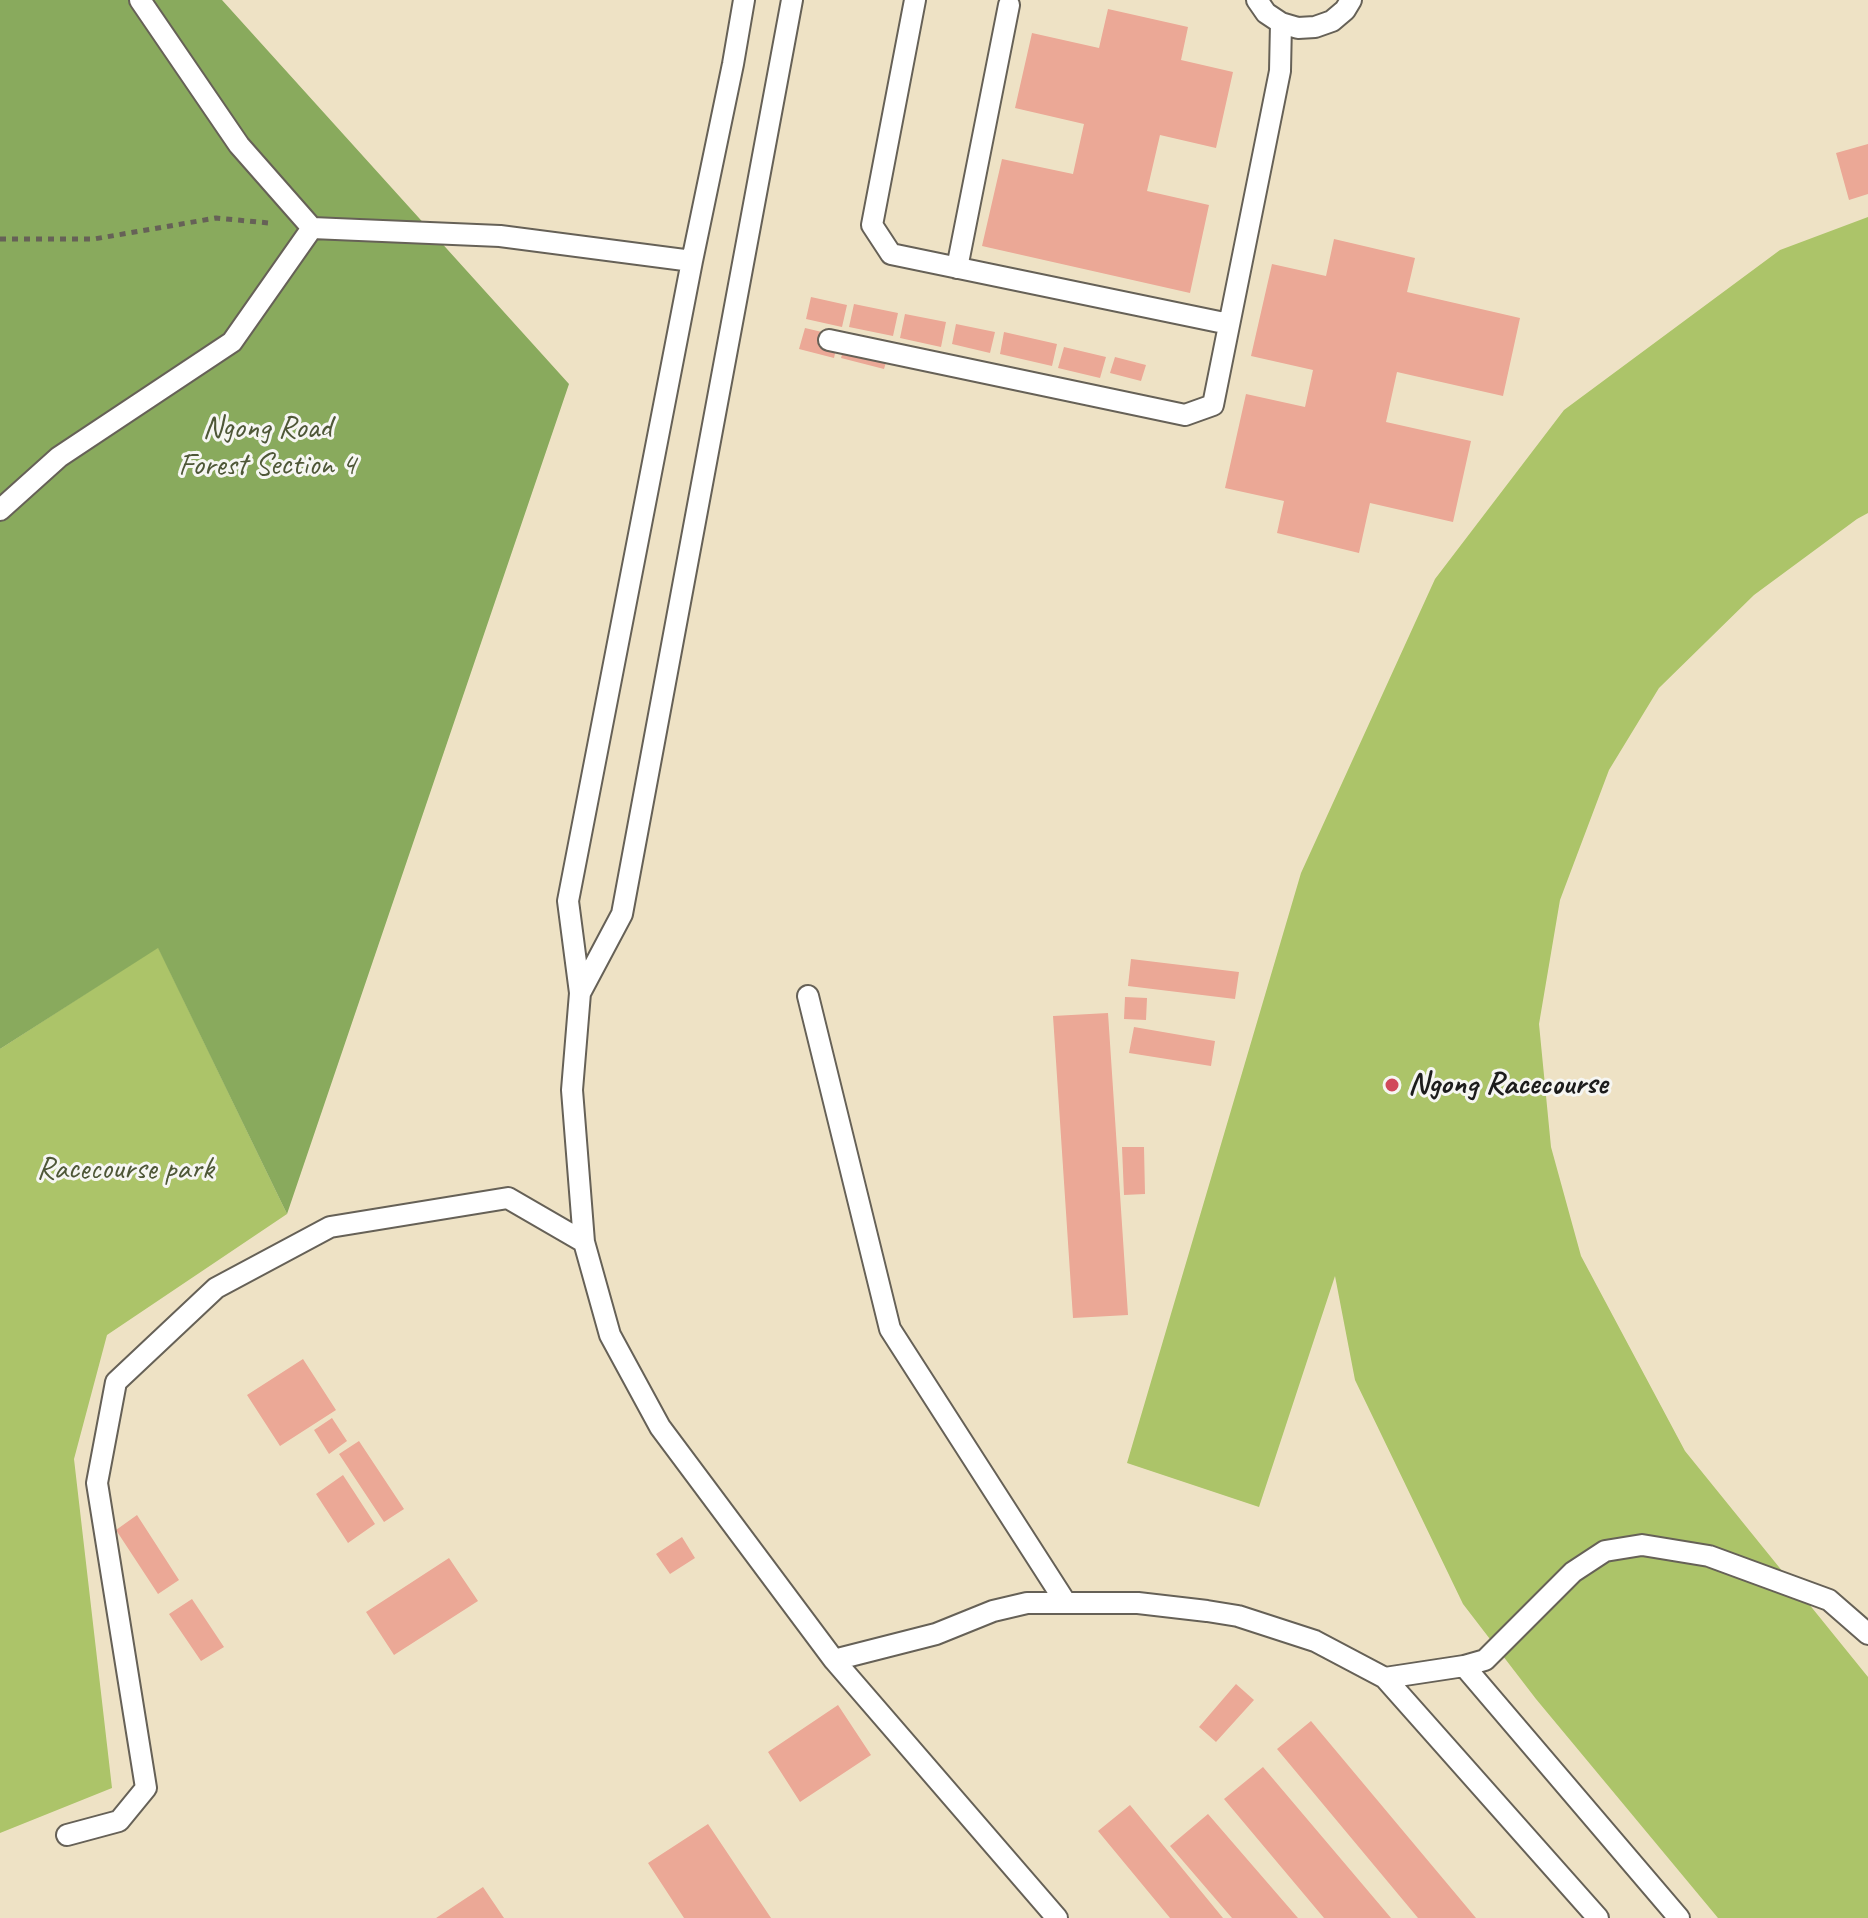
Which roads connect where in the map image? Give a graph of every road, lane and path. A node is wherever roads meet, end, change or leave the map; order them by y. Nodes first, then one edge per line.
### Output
1 (140, 0) edge
2 (744, 0) edge
3 (792, 0) edge
4 (915, 0) edge
5 (1257, 0) edge
6 (1351, 0) edge
7 (1009, 5) dead end
8 (1281, 23) junction
9 (312, 228) junction
10 (0, 239) edge
11 (692, 261) junction
12 (957, 268) junction
13 (1229, 324) junction
14 (829, 340) dead end
15 (0, 510) edge
16 (580, 993) junction
17 (808, 996) dead end
18 (584, 1242) junction
19 (1066, 1603) junction
20 (1868, 1634) edge
21 (834, 1660) junction
22 (1464, 1666) junction
23 (1385, 1678) junction
24 (67, 1835) dead end
25 (1057, 1918) edge
26 (1598, 1918) edge
27 (1679, 1918) edge

1 - 9 lane
2 - 11 lane
3 - 16 lane
4 - 12 lane
5 - 8 lane
6 - 8 lane
7 - 12 lane
8 - 13 lane
9 - 10 path
9 - 11 lane
9 - 15 lane
11 - 16 lane
12 - 13 lane
13 - 14 lane
16 - 18 lane
17 - 19 lane
18 - 21 lane
18 - 24 lane
19 - 21 lane
19 - 23 lane
20 - 22 lane
21 - 25 lane
22 - 23 lane
22 - 27 lane
23 - 26 lane

